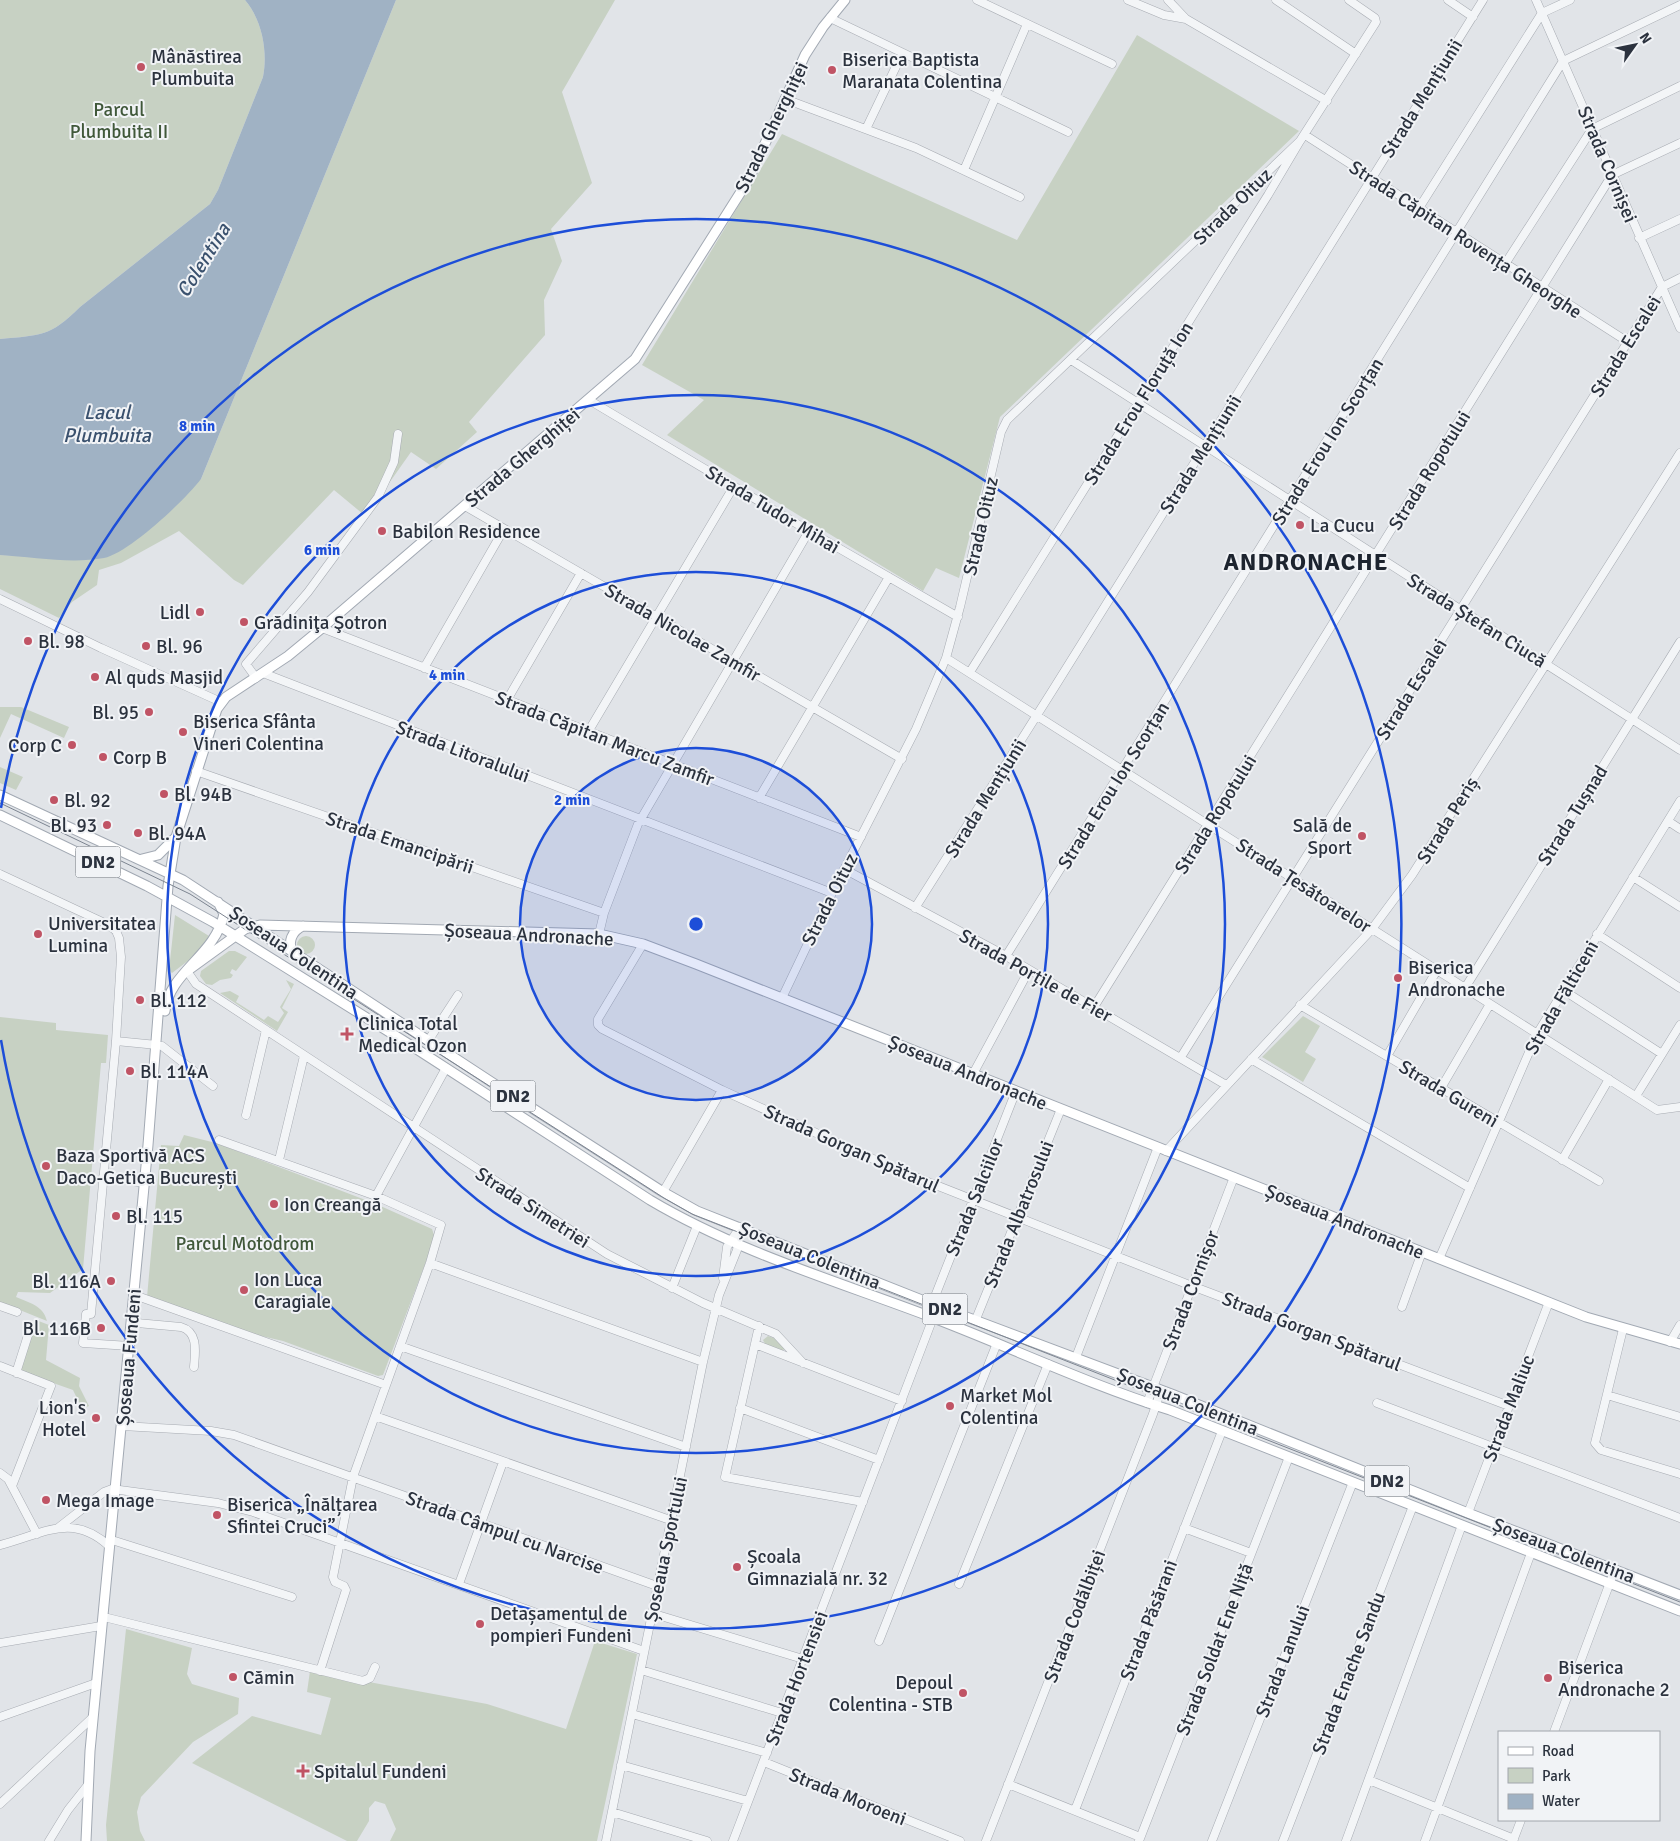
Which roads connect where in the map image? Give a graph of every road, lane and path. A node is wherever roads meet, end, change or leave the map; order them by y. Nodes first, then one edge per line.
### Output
1 (845, 0) edge
2 (977, 0) edge
3 (1128, 0) edge
4 (1168, 0) edge
5 (1276, 0) edge
6 (1349, 0) edge
7 (1448, 0) edge
8 (1483, 0) edge
9 (1536, 0) edge
10 (1570, 0) edge
11 (1680, 5) edge
12 (1542, 13) junction
13 (1472, 17) junction
14 (830, 18) junction
15 (1186, 19) junction
16 (1028, 24) junction
17 (902, 54) junction
18 (1356, 54) junction
19 (1563, 61) junction
20 (1112, 64) dead end
21 (1680, 86) edge
22 (996, 97) junction
23 (786, 99) junction
24 (1327, 101) junction
25 (866, 129) junction
26 (1592, 129) junction
27 (1068, 132) dead end
28 (1302, 138) junction
29 (1680, 144) edge
30 (964, 170) junction
31 (1612, 175) junction
32 (1370, 178) junction
33 (1020, 196) dead end
34 (1419, 208) junction
35 (1680, 219) edge
36 (1457, 234) junction
37 (1640, 238) junction
38 (1505, 264) junction
39 (1680, 278) edge
40 (1542, 287) junction
41 (1662, 287) junction
42 (1680, 328) edge
43 (1628, 342) junction
44 (1071, 360) junction
45 (589, 400) junction
46 (1139, 403) junction
47 (398, 434) dead end
48 (1205, 446) junction
49 (1680, 453) edge
50 (734, 486) junction
51 (1290, 501) junction
52 (465, 506) junction
53 (504, 529) junction
54 (810, 532) junction
55 (1376, 556) junction
56 (581, 573) junction
57 (889, 577) junction
58 (0, 599) edge
59 (1461, 610) junction
60 (656, 617) junction
61 (958, 617) junction
62 (322, 628) junction
63 (1680, 642) edge
64 (946, 658) junction
65 (734, 662) junction
66 (1546, 664) junction
67 (424, 668) junction
68 (970, 672) junction
69 (259, 676) junction
70 (507, 700) junction
71 (221, 702) junction
72 (812, 707) junction
73 (1037, 715) junction
74 (1632, 720) junction
75 (588, 732) junction
76 (1680, 750) edge
77 (902, 759) junction
78 (673, 765) junction
79 (1123, 769) junction
80 (196, 771) junction
81 (0, 795) edge
82 (759, 798) junction
83 (1680, 801) edge
84 (0, 815) edge
85 (641, 819) junction
86 (1668, 821) junction
87 (1208, 824) junction
88 (1680, 829) edge
89 (176, 837) junction
90 (861, 837) junction
91 (139, 859) junction
92 (844, 869) junction
93 (170, 873) junction
94 (0, 874) edge
95 (1633, 877) junction
96 (1293, 878) junction
97 (832, 893) junction
98 (168, 896) junction
99 (218, 902) junction
100 (1680, 907) edge
101 (915, 908) junction
102 (604, 913) junction
103 (220, 926) junction
104 (252, 926) junction
105 (303, 926) junction
106 (1372, 929) junction
107 (600, 934) junction
108 (1597, 934) junction
109 (235, 936) junction
110 (643, 944) junction
111 (293, 953) junction
112 (1006, 956) junction
113 (1029, 970) junction
114 (1437, 970) junction
115 (187, 971) junction
116 (163, 972) junction
117 (180, 978) junction
118 (1465, 988) junction
119 (1680, 988) edge
120 (1563, 990) junction
121 (458, 995) dead end
122 (782, 998) junction
123 (1490, 1004) junction
124 (1300, 1005) junction
125 (1094, 1007) junction
126 (1680, 1024) edge
127 (266, 1030) junction
128 (1537, 1034) junction
129 (116, 1041) junction
130 (428, 1041) junction
131 (160, 1045) junction
132 (1662, 1054) junction
133 (304, 1056) junction
134 (1387, 1056) junction
135 (1181, 1057) junction
136 (1251, 1059) junction
137 (446, 1068) junction
138 (973, 1074) junction
139 (1609, 1079) junction
140 (1226, 1085) junction
141 (213, 1086) dead end
142 (1441, 1088) junction
143 (722, 1090) junction
144 (1016, 1091) junction
145 (1636, 1096) junction
146 (1680, 1107) edge
147 (1060, 1109) junction
148 (246, 1116) dead end
149 (1500, 1123) junction
150 (414, 1129) junction
151 (220, 1140) dead end
152 (1162, 1149) junction
153 (278, 1160) junction
154 (1562, 1160) junction
155 (104, 1174) junction
156 (1234, 1177) junction
157 (1599, 1181) dead end
158 (145, 1183) junction
159 (1470, 1188) junction
160 (663, 1192) junction
161 (376, 1196) junction
162 (972, 1200) junction
163 (1017, 1217) junction
164 (697, 1226) junction
165 (740, 1227) junction
166 (734, 1242) junction
167 (1422, 1252) junction
168 (1116, 1255) junction
169 (1440, 1259) junction
170 (430, 1263) junction
171 (1192, 1286) junction
172 (672, 1288) junction
173 (140, 1297) junction
174 (1549, 1302) junction
175 (932, 1304) junction
176 (0, 1306) edge
177 (1402, 1306) dead end
178 (716, 1309) junction
179 (17, 1312) dead end
180 (933, 1318) junction
181 (976, 1320) junction
182 (137, 1323) junction
183 (1680, 1325) edge
184 (759, 1326) junction
185 (1624, 1329) junction
186 (29, 1332) dead end
187 (1670, 1342) junction
188 (997, 1343) junction
189 (755, 1344) junction
190 (1680, 1344) edge
191 (130, 1346) junction
192 (400, 1346) junction
193 (1076, 1357) junction
194 (703, 1362) junction
195 (802, 1363) junction
196 (1048, 1364) junction
197 (0, 1366) edge
198 (194, 1368) dead end
199 (16, 1372) junction
200 (386, 1385) junction
201 (1156, 1388) junction
202 (1607, 1395) junction
203 (902, 1401) junction
204 (1147, 1402) junction
205 (1377, 1403) dead end
206 (1509, 1406) junction
207 (740, 1408) junction
208 (1155, 1410) junction
209 (375, 1416) junction
210 (1680, 1417) edge
211 (125, 1426) junction
212 (1222, 1431) junction
213 (1494, 1446) junction
214 (686, 1447) junction
215 (1289, 1457) junction
216 (879, 1460) junction
217 (503, 1462) junction
218 (0, 1473) edge
219 (1680, 1474) edge
220 (353, 1477) junction
221 (1353, 1482) junction
222 (12, 1486) junction
223 (118, 1489) junction
224 (863, 1502) junction
225 (1413, 1506) junction
226 (1468, 1513) junction
227 (1680, 1518) edge
228 (670, 1520) junction
229 (480, 1524) junction
230 (1462, 1525) junction
231 (58, 1528) junction
232 (1184, 1528) junction
233 (37, 1534) junction
234 (339, 1543) junction
235 (112, 1544) junction
236 (0, 1545) edge
237 (1251, 1553) junction
238 (1531, 1553) junction
239 (1615, 1569) junction
240 (459, 1584) junction
241 (959, 1584) dead end
242 (1609, 1584) junction
243 (657, 1586) junction
244 (1680, 1595) edge
245 (292, 1597) dead end
246 (1680, 1611) edge
247 (651, 1613) junction
248 (108, 1618) junction
249 (101, 1626) junction
250 (879, 1641) dead end
251 (0, 1643) edge
252 (644, 1651) junction
253 (803, 1659) junction
254 (375, 1667) dead end
255 (641, 1670) junction
256 (320, 1671) junction
257 (96, 1683) junction
258 (782, 1713) junction
259 (632, 1714) junction
260 (0, 1717) edge
261 (92, 1718) junction
262 (1554, 1731) edge
263 (767, 1754) junction
264 (764, 1762) junction
265 (621, 1765) junction
266 (1368, 1780) junction
267 (1008, 1784) junction
268 (87, 1786) junction
269 (748, 1801) junction
270 (0, 1804) edge
271 (1437, 1808) junction
272 (1075, 1810) junction
273 (612, 1812) junction
274 (1521, 1821) edge
275 (1140, 1839) edge
276 (1513, 1840) edge
277 (49, 1841) edge
278 (86, 1841) edge
279 (92, 1841) edge
280 (606, 1841) edge
281 (707, 1841) edge
282 (732, 1841) edge
283 (960, 1841) edge
284 (986, 1841) edge
285 (1212, 1841) edge
286 (1283, 1841) edge
287 (1346, 1841) edge
288 (1425, 1841) edge

1 - 14 main road, Strada Gherghiței
2 - 16 street
3 - 15 street
4 - 15 street
5 - 18 street
6 - 18 street
7 - 13 street
8 - 13 street, Strada Mențiunii
9 - 12 street, Strada Cornișei
10 - 12 street
11 - 19 street
12 - 19 street, Strada Cornișei
12 - 34 street
13 - 32 street, Strada Mențiunii
14 - 17 street
14 - 23 main road, Strada Gherghiței
15 - 24 street
16 - 20 street
16 - 22 street
17 - 22 street
17 - 25 street
18 - 24 street
19 - 26 street, Strada Cornișei
19 - 36 street, Strada Erou Ion Scorțan
21 - 26 street
22 - 27 street
22 - 30 street
23 - 25 street
23 - 45 main road, Strada Gherghiței
24 - 28 street
25 - 30 street
26 - 31 street, Strada Cornișei
26 - 38 street
28 - 32 street, Strada Căpitan Rovența Gheorghe
28 - 44 street, Strada Oituz
28 - 46 street, Strada Erou Floruță Ion
29 - 31 street
30 - 33 street
31 - 37 street, Strada Cornișei
31 - 40 street, Strada Ropotului
32 - 34 street, Strada Căpitan Rovența Gheorghe
32 - 48 street, Strada Mențiunii
34 - 36 street, Strada Căpitan Rovența Gheorghe
35 - 37 street
36 - 38 street, Strada Căpitan Rovența Gheorghe
36 - 51 street, Strada Erou Ion Scorțan
37 - 41 street, Strada Cornișei
38 - 40 street, Strada Căpitan Rovența Gheorghe
39 - 41 street, Strada Escalei
40 - 43 street, Strada Căpitan Rovența Gheorghe
40 - 55 street, Strada Ropotului
41 - 42 street, Strada Cornișei
41 - 43 street, Strada Escalei
43 - 59 street, Strada Escalei
44 - 46 street, Strada Ștefan Ciucă
44 - 61 street, Strada Oituz
45 - 50 street, Strada Tudor Mihai
45 - 52 main road, Strada Gherghiței
46 - 48 street, Strada Ștefan Ciucă
46 - 68 street, Strada Erou Floruță Ion
47 - 69 street
48 - 51 street, Strada Ștefan Ciucă
48 - 73 street, Strada Mențiunii
49 - 66 street, Strada Periș
50 - 54 street, Strada Tudor Mihai
50 - 60 street
51 - 55 street, Strada Ștefan Ciucă
51 - 79 street, Strada Erou Ion Scorțan
52 - 53 street, Strada Nicolae Zamfir
52 - 62 main road, Strada Gherghiței
53 - 56 street, Strada Nicolae Zamfir
53 - 67 street
54 - 57 street, Strada Tudor Mihai
54 - 65 street
55 - 59 street, Strada Ștefan Ciucă
55 - 87 street, Strada Ropotului
56 - 60 street, Strada Nicolae Zamfir
56 - 70 street
57 - 61 street, Strada Tudor Mihai
57 - 72 street
58 - 71 street
59 - 66 street, Strada Ștefan Ciucă
59 - 96 street, Strada Escalei
60 - 65 street, Strada Nicolae Zamfir
60 - 75 street
61 - 64 street, Strada Oituz
62 - 67 street, Strada Căpitan Marcu Zamfir
62 - 69 main road, Strada Gherghiței
63 - 74 street, Strada Tușnad
64 - 68 street, Strada Țesătoarelor
64 - 77 street, Strada Oituz
65 - 72 street, Strada Nicolae Zamfir
65 - 78 street
66 - 74 street, Strada Ștefan Ciucă
66 - 106 street, Strada Periș
67 - 70 street, Strada Căpitan Marcu Zamfir
68 - 73 street, Strada Țesătoarelor
69 - 71 main road, Strada Gherghiței
69 - 85 street, Strada Litoralului
70 - 75 street, Strada Căpitan Marcu Zamfir
71 - 80 main road
72 - 77 street, Strada Nicolae Zamfir
72 - 82 street
73 - 79 street, Strada Țesătoarelor
73 - 101 street, Strada Mențiunii
74 - 76 street, Strada Ștefan Ciucă
74 - 118 street, Strada Tușnad
75 - 78 street, Strada Căpitan Marcu Zamfir
77 - 90 street, Strada Oituz
78 - 82 street, Strada Căpitan Marcu Zamfir
78 - 85 street
79 - 87 street, Strada Țesătoarelor
79 - 112 street, Strada Erou Ion Scorțan
80 - 89 main road
80 - 102 street, Strada Emancipării
81 - 91 main road, Șoseaua Colentina / DN2
82 - 90 street, Strada Căpitan Marcu Zamfir
83 - 86 street, Strada Fălticeni
84 - 98 main road, Șoseaua Colentina / DN2
85 - 97 street, Strada Litoralului
85 - 102 street
86 - 88 street
86 - 95 street, Strada Fălticeni
87 - 96 street, Strada Țesătoarelor
87 - 125 street, Strada Ropotului
89 - 91 main road
89 - 93 main road
90 - 92 street, Strada Oituz
91 - 93 main road, Șoseaua Colentina / DN2
92 - 97 street, Strada Oituz
92 - 101 street, Strada Porțile de Fier
93 - 98 main road, Șoseaua Fundeni
93 - 99 main road, Șoseaua Colentina / DN2
94 - 129 street
95 - 100 street
95 - 108 street, Strada Fălticeni
96 - 106 street, Strada Țesătoarelor
96 - 135 street, Strada Escalei
97 - 122 street, Strada Oituz
98 - 103 main road, Șoseaua Colentina / DN2
98 - 116 main road, Șoseaua Fundeni
99 - 103 main road
99 - 104 main road, Șoseaua Colentina / DN2
101 - 112 street, Strada Porțile de Fier
102 - 107 street
103 - 109 main road, Șoseaua Colentina / DN2
103 - 115 main road, Șoseaua Fundeni
104 - 105 main road, Șoseaua Andronache
104 - 109 main road
104 - 111 main road, Șoseaua Colentina / DN2
105 - 107 main road, Șoseaua Andronache
105 - 111 main road
106 - 114 street, Strada Țesătoarelor
106 - 124 street, Strada Periș
107 - 110 main road, Șoseaua Andronache
108 - 119 street
108 - 120 street, Strada Fălticeni
109 - 115 main road, Șoseaua Fundeni
109 - 137 main road, Șoseaua Colentina / DN2
110 - 122 main road, Șoseaua Andronache
110 - 143 street, Strada Gorgan Spătarul
111 - 130 main road, Șoseaua Colentina / DN2
112 - 113 street, Strada Porțile de Fier
113 - 125 street, Strada Porțile de Fier
113 - 138 street
114 - 118 street, Strada Țesătoarelor
114 - 134 street
115 - 117 main road, Șoseaua Fundeni
115 - 127 street, Strada Simetriei
116 - 117 main road
116 - 131 main road, Șoseaua Fundeni
117 - 131 main road, Șoseaua Fundeni
118 - 123 street, Strada Țesătoarelor
120 - 128 street, Strada Fălticeni
120 - 132 street
121 - 130 street
122 - 138 main road, Șoseaua Andronache
123 - 128 street, Strada Țesătoarelor
123 - 142 street
124 - 134 street, Strada Gureni
124 - 136 street, Strada Periș
125 - 135 street, Strada Porțile de Fier
126 - 132 street
127 - 133 street, Strada Simetriei
127 - 148 street
128 - 139 street, Strada Țesătoarelor
128 - 149 street, Strada Fălticeni
129 - 131 street
129 - 155 street
130 - 160 main road, Șoseaua Colentina / DN2
131 - 141 street
131 - 158 main road, Șoseaua Fundeni
131 - 173 main road, Șoseaua Fundeni
132 - 145 street
133 - 150 street, Strada Simetriei
133 - 153 street
134 - 142 street, Strada Gureni
135 - 140 street, Strada Porțile de Fier
136 - 140 street, Strada Periș
136 - 159 street
137 - 150 street
137 - 164 main road, Șoseaua Colentina / DN2
138 - 144 main road, Șoseaua Andronache
139 - 145 street, Strada Țesătoarelor
139 - 154 street
140 - 152 street, Strada Periș
142 - 149 street, Strada Gureni
143 - 160 street
143 - 162 street, Strada Gorgan Spătarul
144 - 147 main road, Șoseaua Andronache
144 - 162 street, Strada Salciilor
145 - 146 street, Strada Țesătoarelor
147 - 152 main road, Șoseaua Andronache
147 - 163 street, Strada Albatrosului
149 - 154 street, Strada Gureni
149 - 159 street, Strada Fălticeni
150 - 161 street
150 - 172 street, Strada Simetriei
151 - 153 street
152 - 156 main road, Șoseaua Andronache
152 - 168 street
153 - 161 street
154 - 157 street, Strada Gureni
155 - 158 street
155 - 191 street
156 - 167 main road, Șoseaua Andronache
156 - 171 street, Strada Cornișor
158 - 191 main road, Șoseaua Fundeni
159 - 169 street, Strada Fălticeni
160 - 165 main road, Șoseaua Colentina / DN2
161 - 170 street
162 - 163 street, Strada Gorgan Spătarul
162 - 175 street, Strada Salciilor
163 - 168 street, Strada Gorgan Spătarul
163 - 181 street, Strada Albatrosului
164 - 166 main road, Șoseaua Colentina / DN2
164 - 172 street
165 - 166 street, Șoseaua Sportului
165 - 175 main road, Șoseaua Colentina / DN2
166 - 178 street, Șoseaua Sportului
166 - 180 main road, Șoseaua Colentina / DN2
167 - 169 main road, Șoseaua Andronache
167 - 177 street
168 - 171 street, Strada Gorgan Spătarul
168 - 193 street
169 - 174 main road, Șoseaua Andronache
170 - 192 street
170 - 194 street
171 - 201 street, Strada Cornișor
171 - 206 street, Strada Gorgan Spătarul
172 - 178 street, Strada Simetriei
173 - 182 main road, Șoseaua Fundeni
173 - 200 street
174 - 185 main road, Șoseaua Andronache
174 - 206 street, Strada Maliuc
175 - 181 main road, Șoseaua Colentina / DN2
176 - 179 street
178 - 184 street, Strada Simetriei
178 - 194 street, Șoseaua Sportului
180 - 188 main road, Șoseaua Colentina / DN2
180 - 203 street, Strada Hortensiei
181 - 193 main road, Șoseaua Colentina / DN2
182 - 198 street
182 - 211 main road, Șoseaua Fundeni
183 - 187 street
184 - 189 street
184 - 195 street, Strada Simetriei
185 - 187 main road, Șoseaua Andronache
185 - 202 street
186 - 199 street
187 - 190 main road, Șoseaua Andronache
188 - 196 main road, Șoseaua Colentina / DN2
188 - 250 street
189 - 195 street
189 - 207 street
191 - 211 main road, Șoseaua Fundeni
192 - 200 street
192 - 214 street
193 - 201 main road, Șoseaua Colentina / DN2
194 - 214 street, Șoseaua Sportului
195 - 203 street, Strada Simetriei
196 - 204 main road, Șoseaua Colentina / DN2
196 - 241 street
197 - 199 street
199 - 222 street
200 - 209 street
201 - 204 street, Strada Cornișor
201 - 208 street, Strada Codălbiței
201 - 226 main road, Șoseaua Colentina / DN2
202 - 210 street
202 - 219 street
203 - 216 street, Strada Hortensiei
204 - 208 main road, Șoseaua Colentina / DN2
205 - 213 street
206 - 213 street, Strada Maliuc
207 - 216 street
207 - 224 street
208 - 212 main road, Șoseaua Colentina / DN2
208 - 267 street, Strada Codălbiței
209 - 217 street
209 - 220 street
211 - 220 street, Strada Câmpul cu Narcise
211 - 223 main road, Șoseaua Fundeni
212 - 215 main road, Șoseaua Colentina / DN2
212 - 232 street, Strada Păsărani
213 - 226 street, Strada Maliuc
213 - 227 street
214 - 228 street, Șoseaua Sportului
215 - 221 main road, Șoseaua Colentina / DN2
215 - 237 street, Strada Soldat Ene Niță
216 - 224 street, Strada Hortensiei
217 - 228 street
217 - 229 street
218 - 222 street
220 - 229 street, Strada Câmpul cu Narcise
220 - 234 street
221 - 225 main road, Șoseaua Colentina / DN2
221 - 285 street, Strada Lanului
222 - 233 street
223 - 231 street
223 - 234 street
223 - 235 main road, Șoseaua Fundeni
224 - 253 street, Strada Hortensiei
225 - 230 main road, Șoseaua Colentina / DN2
225 - 286 street, Strada Enache Sandu
226 - 239 main road, Șoseaua Colentina / DN2
228 - 243 street, Șoseaua Sportului
229 - 240 street
229 - 243 street, Strada Câmpul cu Narcise
230 - 238 main road, Șoseaua Colentina / DN2
230 - 266 street
231 - 233 street
231 - 235 street
232 - 237 street
232 - 272 street, Strada Păsărani
233 - 236 street
234 - 240 street
234 - 256 street
235 - 245 street
235 - 248 main road, Șoseaua Fundeni
235 - 249 main road, Șoseaua Fundeni
237 - 275 street, Strada Soldat Ene Niță
238 - 242 main road, Șoseaua Colentina / DN2
238 - 271 street
239 - 242 street
239 - 244 main road, Șoseaua Colentina / DN2
240 - 252 street
242 - 246 main road, Șoseaua Colentina / DN2
242 - 262 street
243 - 247 street, Șoseaua Sportului
247 - 252 street, Șoseaua Sportului
247 - 253 street
248 - 256 street
248 - 279 main road, Șoseaua Fundeni
249 - 251 street
249 - 257 main road, Șoseaua Fundeni
252 - 255 street, Șoseaua Sportului
253 - 258 street, Strada Hortensiei
254 - 256 street
255 - 258 street
255 - 259 street, Șoseaua Sportului
257 - 260 street
257 - 261 main road, Șoseaua Fundeni
258 - 263 street, Strada Hortensiei
259 - 263 street
259 - 265 street, Șoseaua Sportului
261 - 268 main road, Șoseaua Fundeni
261 - 270 street
263 - 264 street, Strada Hortensiei
264 - 269 street, Strada Hortensiei
264 - 283 street, Strada Moroeni
265 - 269 street
265 - 273 street, Șoseaua Sportului
266 - 271 street
266 - 287 street
267 - 272 street
267 - 284 street, Strada Codălbiței
268 - 277 street
268 - 278 main road, Șoseaua Fundeni
269 - 282 street, Strada Hortensiei
271 - 276 street
271 - 288 street
272 - 275 street
273 - 280 street, Șoseaua Sportului
273 - 281 street
274 - 276 street

